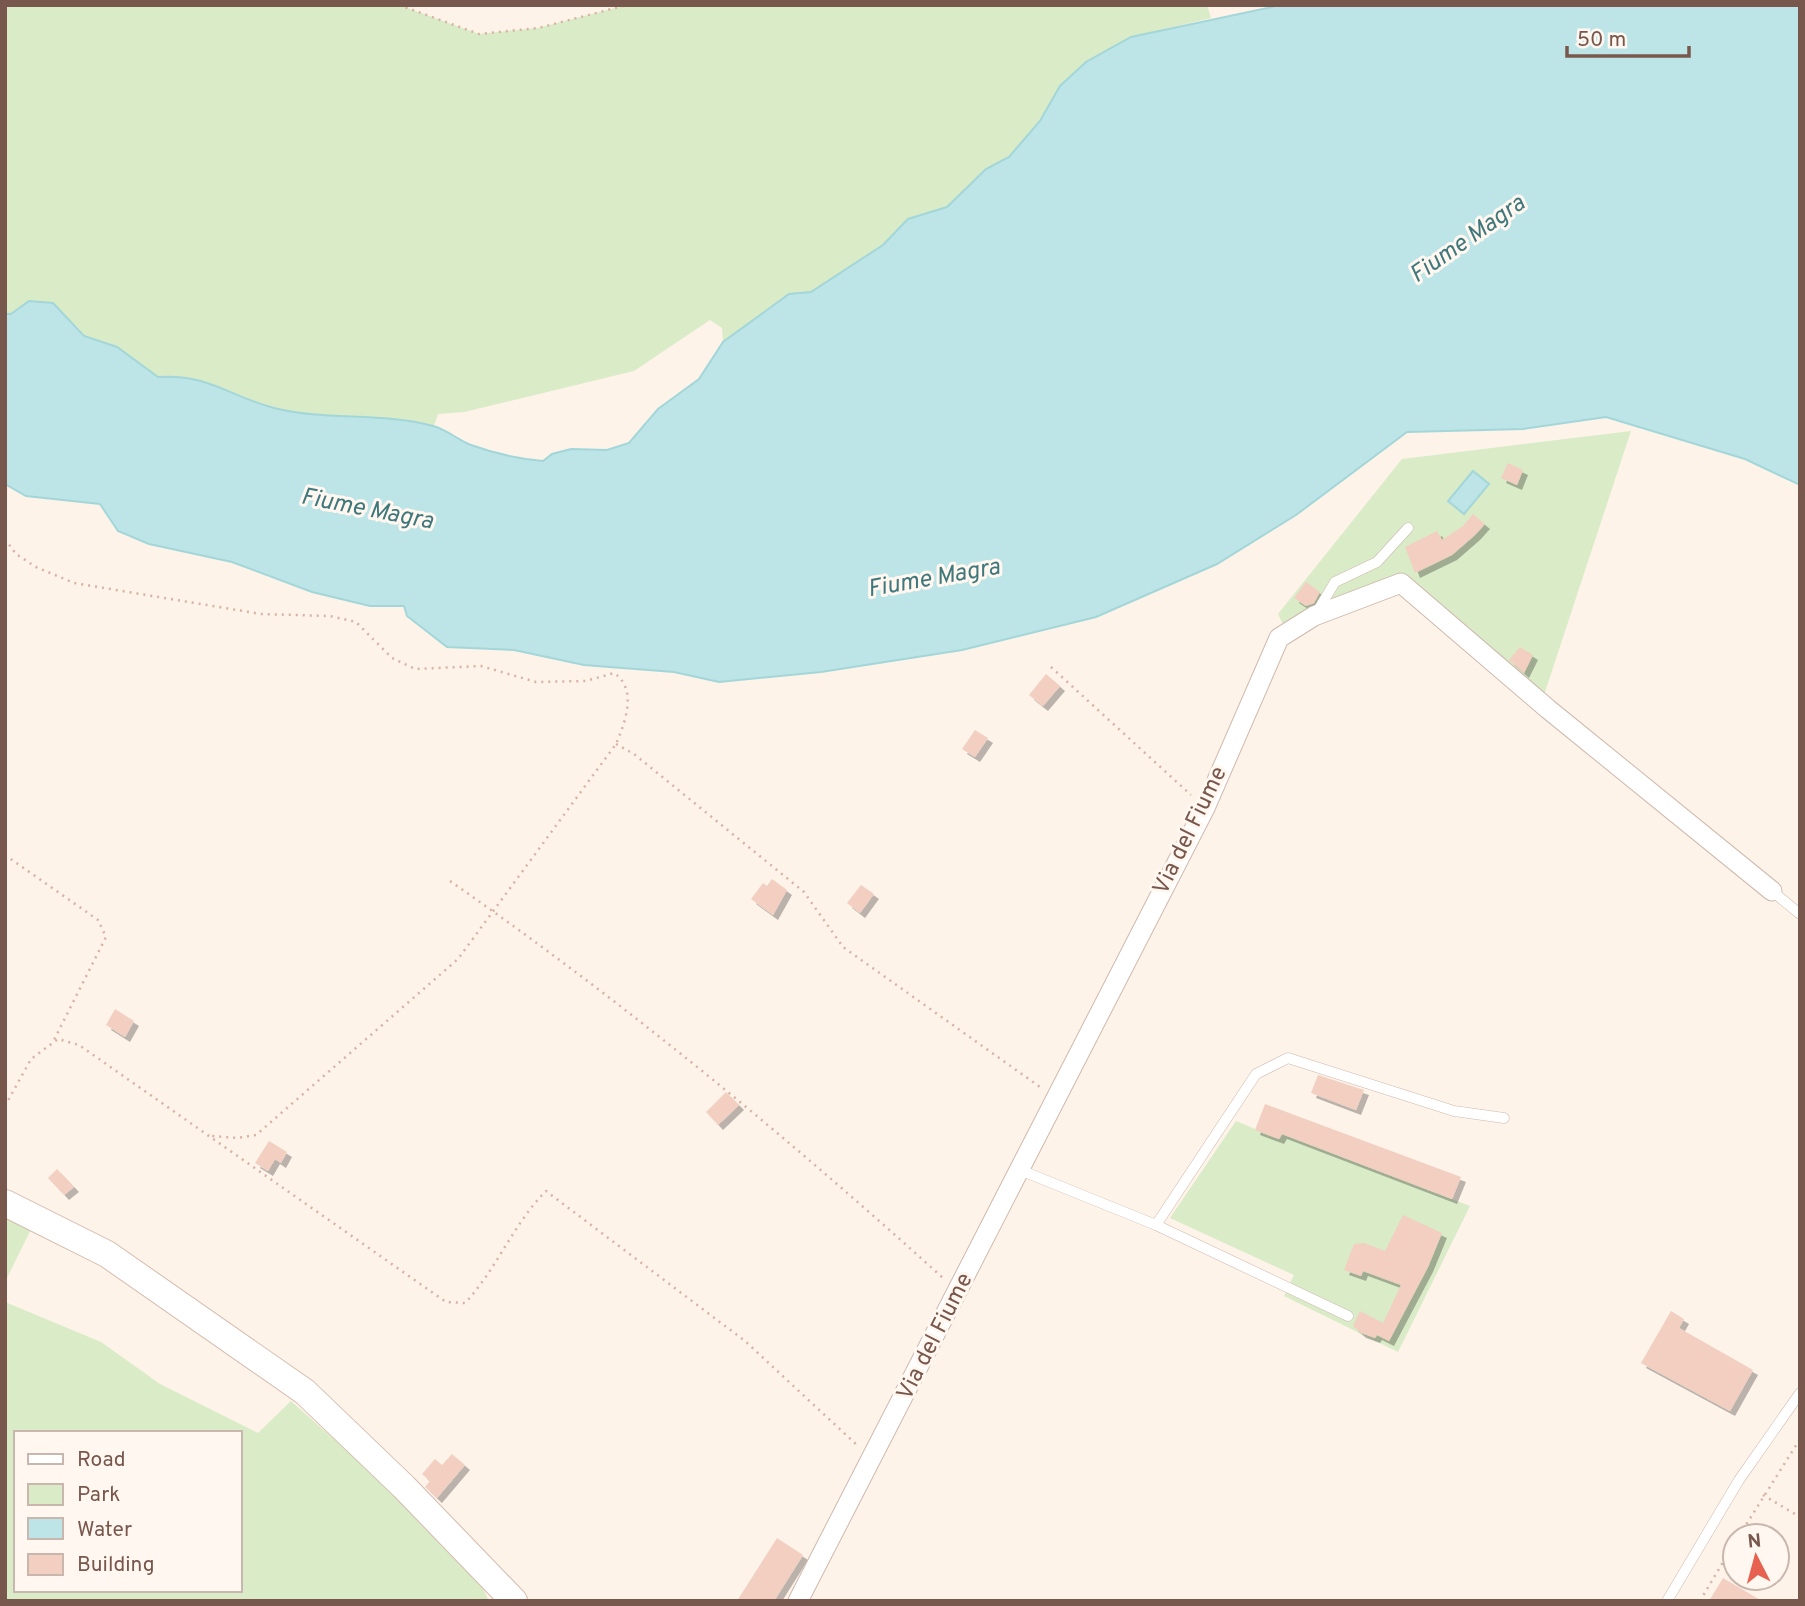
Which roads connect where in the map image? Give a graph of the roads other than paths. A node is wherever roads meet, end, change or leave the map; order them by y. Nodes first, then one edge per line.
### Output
1 (1408, 528) dead end
2 (1314, 616) junction
3 (1772, 891) joint
4 (1800, 914) edge
5 (1504, 1118) dead end
6 (1020, 1170) junction
7 (5, 1203) edge
8 (1156, 1225) junction
9 (1348, 1316) dead end
10 (1800, 1393) edge
11 (514, 1601) edge
12 (798, 1601) edge
13 (1667, 1601) edge

1 - 2 lane
2 - 3 street, Via del Fiume
2 - 6 street, Via del Fiume
3 - 4 lane, Via del Fiume
5 - 8 lane
6 - 8 lane
6 - 12 street, Via del Fiume
7 - 11 main road
8 - 9 lane
10 - 13 lane

